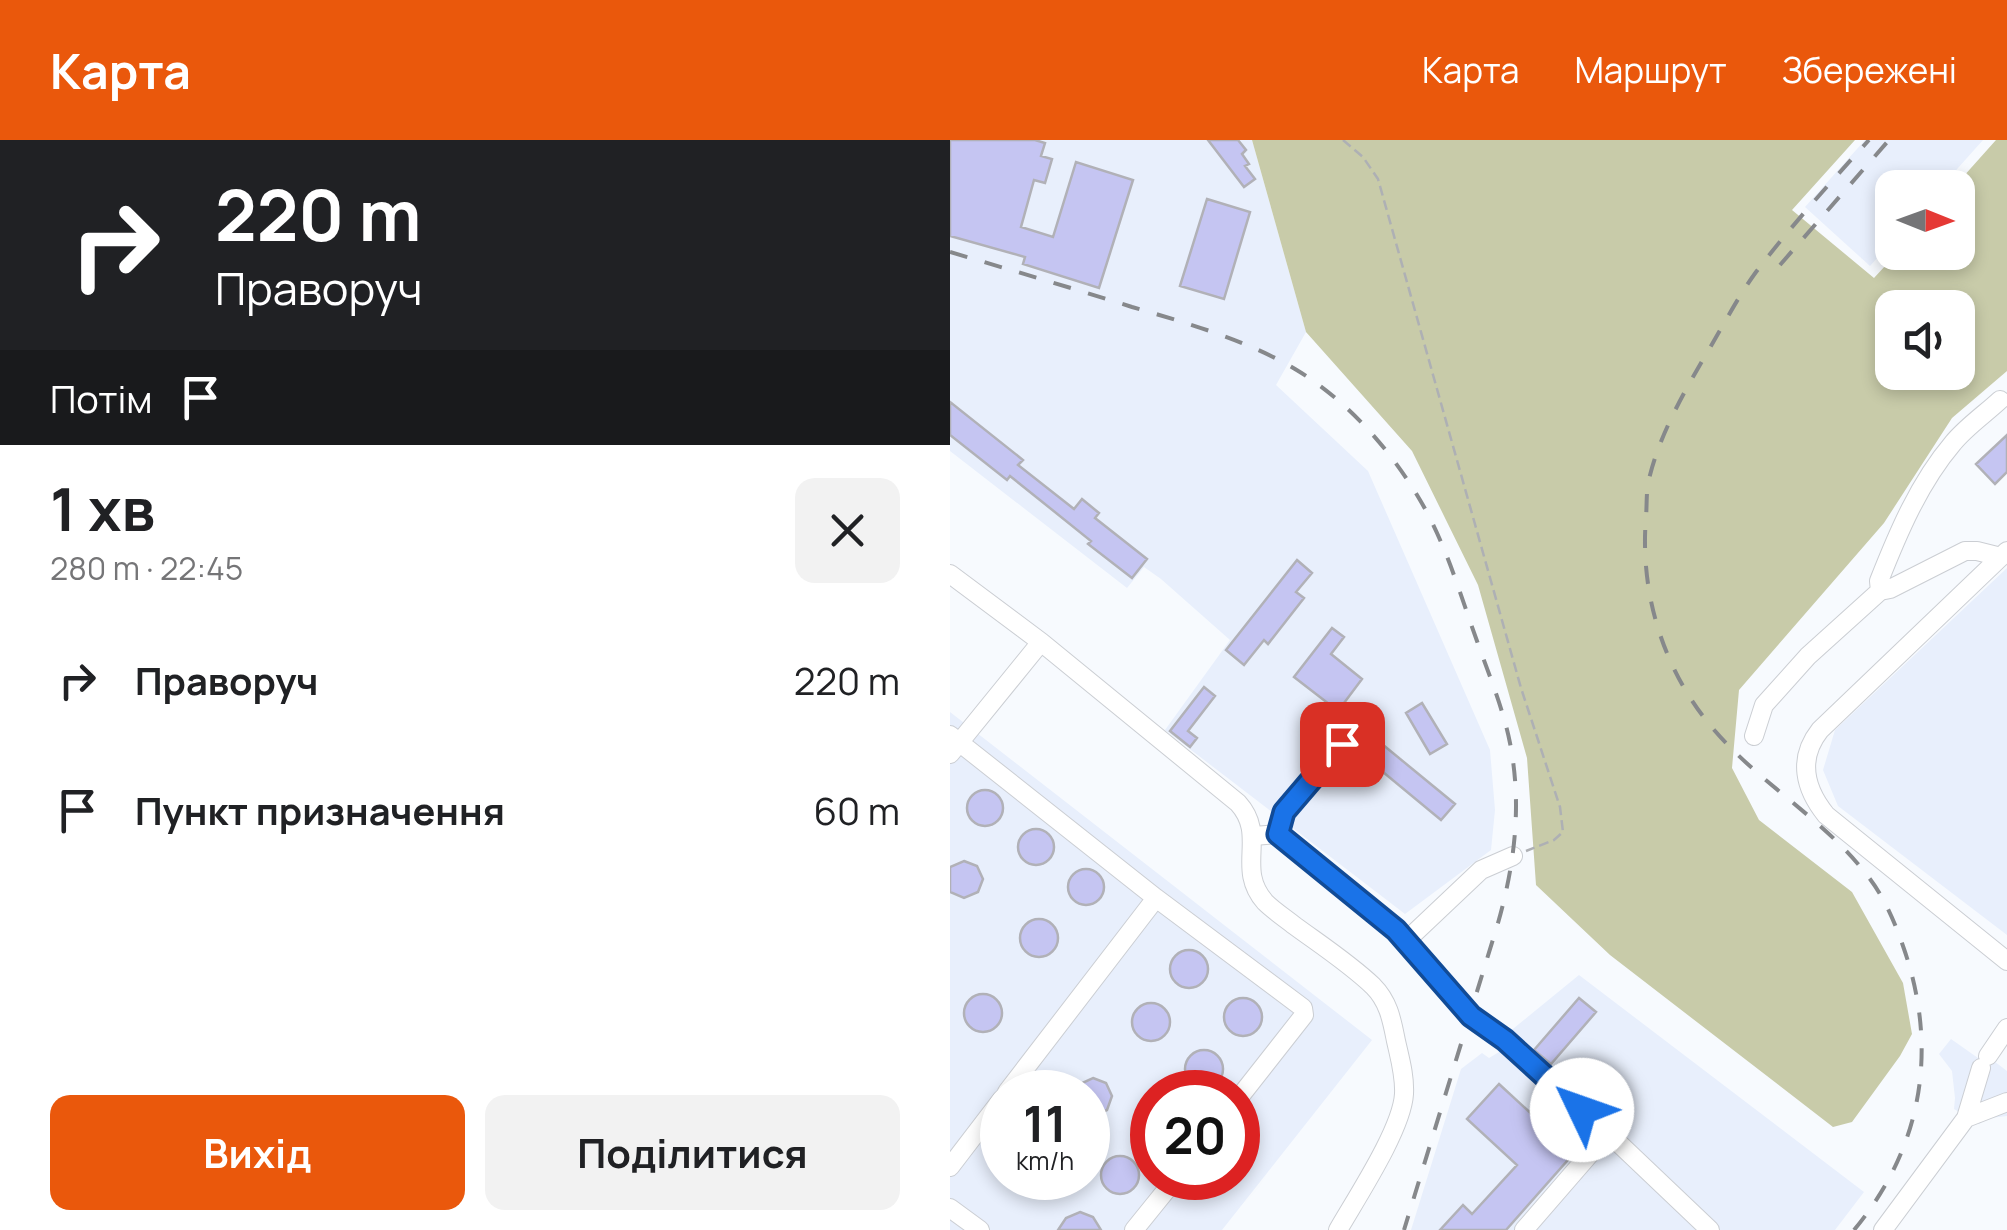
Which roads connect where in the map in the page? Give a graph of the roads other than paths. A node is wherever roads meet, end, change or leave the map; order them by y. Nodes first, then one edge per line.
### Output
1 (2000, 400) dead end
2 (2004, 554) edge
3 (950, 574) edge
4 (1880, 591) junction
5 (1040, 642) junction
6 (1754, 736) dead end
7 (953, 744) edge
8 (1342, 744) dead end
9 (1278, 834) junction
10 (1254, 836) junction
11 (1513, 856) road end
12 (1156, 898) junction
13 (1407, 940) junction
14 (2007, 962) edge
15 (2007, 1028) edge
16 (1024, 1070) edge
17 (1260, 1071) edge
18 (2007, 1102) edge
19 (1966, 1118) junction
20 (980, 1127) edge
21 (1608, 1133) junction
22 (950, 1167) edge
23 (1158, 1200) edge
24 (950, 1208) edge
25 (978, 1230) edge
26 (1134, 1230) edge
27 (1338, 1230) edge
28 (1524, 1230) edge
29 (1710, 1230) edge
30 (1883, 1230) edge

1 - 4 street
2 - 4 street
2 - 14 street
3 - 5 street
4 - 6 street
5 - 7 street
5 - 10 street
7 - 12 street
8 - 9 street
9 - 10 street
9 - 13 street
10 - 27 street
11 - 13 street
12 - 16 street
12 - 17 street
13 - 21 street
15 - 19 street
18 - 19 street
19 - 30 street
20 - 22 street
21 - 28 street
21 - 29 street
23 - 26 street
24 - 25 street

